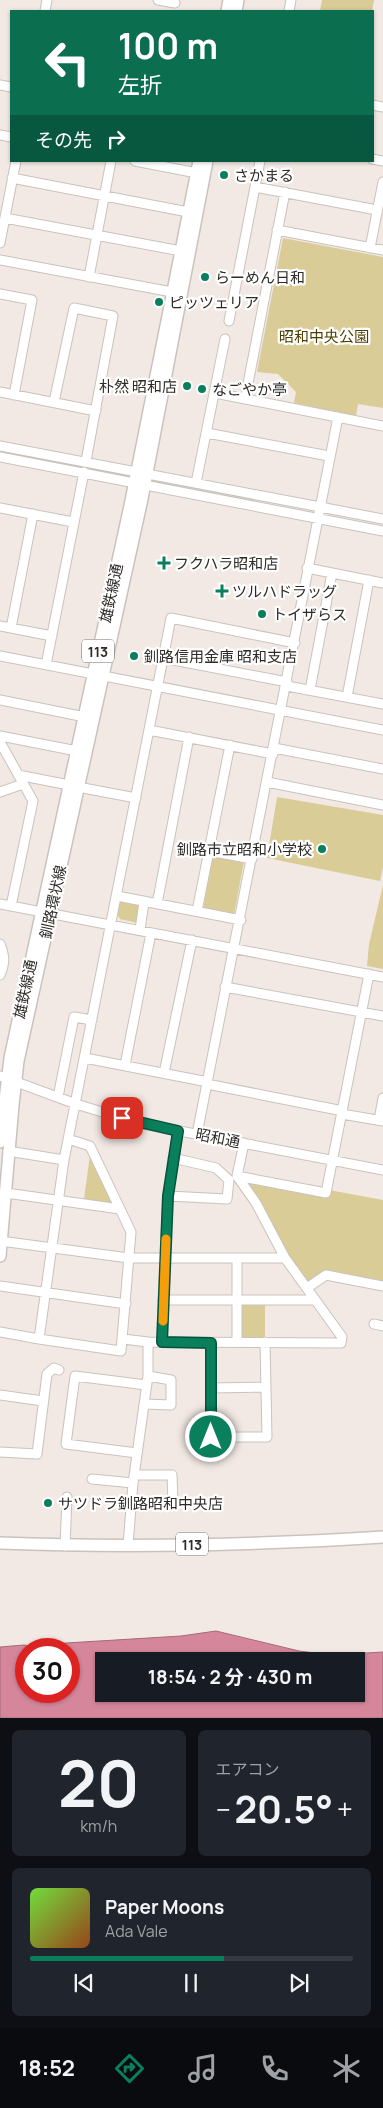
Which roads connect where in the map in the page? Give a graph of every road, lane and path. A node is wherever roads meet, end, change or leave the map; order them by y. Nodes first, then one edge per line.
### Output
1 (158, 0) edge
2 (174, 5) edge
3 (16, 162) edge
4 (111, 162) edge
5 (145, 162) edge
6 (207, 162) edge
7 (260, 162) edge
8 (198, 167) edge
9 (12, 178) junction
10 (383, 182) edge
11 (255, 186) junction
12 (285, 192) junction
13 (104, 196) junction
14 (377, 210) junction
15 (188, 212) junction
16 (5, 218) junction
17 (277, 230) junction
18 (96, 235) junction
19 (0, 243) edge
20 (370, 248) junction
21 (383, 250) edge
22 (181, 251) junction
23 (0, 260) edge
24 (89, 277) junction
25 (172, 292) junction
26 (0, 294) edge
27 (229, 321) dead end
28 (224, 339) dead end
29 (0, 392) edge
30 (215, 393) junction
31 (14, 395) junction
32 (245, 399) junction
33 (54, 402) junction
34 (96, 411) junction
35 (338, 417) junction
36 (383, 426) edge
37 (207, 433) junction
38 (0, 446) edge
39 (330, 456) junction
40 (0, 457) edge
41 (86, 461) junction
42 (84, 472) junction
43 (141, 477) junction
44 (196, 483) junction
45 (320, 507) junction
46 (0, 508) edge
47 (33, 514) junction
48 (318, 518) junction
49 (383, 519) edge
50 (73, 522) junction
51 (383, 531) edge
52 (307, 568) junction
53 (332, 573) junction
54 (370, 580) junction
55 (383, 583) edge
56 (0, 626) edge
57 (10, 628) junction
58 (52, 636) junction
59 (295, 643) junction
60 (0, 656) edge
61 (163, 658) junction
62 (46, 665) junction
63 (98, 676) junction
64 (287, 684) junction
65 (157, 687) junction
66 (310, 690) junction
67 (347, 697) junction
68 (0, 700) edge
69 (383, 704) edge
70 (281, 711) junction
71 (85, 717) junction
72 (149, 730) junction
73 (383, 730) edge
74 (0, 736) edge
75 (189, 738) junction
76 (0, 742) edge
77 (230, 745) junction
78 (77, 751) junction
79 (273, 751) junction
80 (383, 769) edge
81 (18, 775) junction
82 (267, 782) junction
83 (23, 784) junction
84 (74, 786) junction
85 (0, 792) edge
86 (136, 798) junction
87 (383, 805) edge
88 (209, 851) junction
89 (252, 859) junction
90 (117, 896) junction
91 (144, 902) junction
92 (0, 904) edge
93 (157, 904) junction
94 (11, 906) junction
95 (46, 912) junction
96 (197, 912) junction
97 (241, 920) junction
98 (111, 925) junction
99 (140, 930) junction
100 (151, 933) junction
101 (192, 940) junction
102 (0, 944) edge
103 (234, 949) junction
104 (369, 974) junction
105 (0, 975) edge
106 (383, 977) edge
107 (225, 987) junction
108 (361, 1012) junction
109 (383, 1016) edge
110 (92, 1020) junction
111 (85, 1058) junction
112 (125, 1065) junction
113 (164, 1073) junction
114 (8, 1079) edge
115 (208, 1083) junction
116 (58, 1097) junction
117 (383, 1098) edge
118 (76, 1104) junction
119 (342, 1112) junction
120 (381, 1121) edge
121 (178, 1131) junction
122 (197, 1134) junction
123 (68, 1139) junction
124 (0, 1142) edge
125 (244, 1143) junction
126 (8, 1151) junction
127 (173, 1158) junction
128 (64, 1160) junction
129 (334, 1160) junction
130 (383, 1170) edge
131 (237, 1176) junction
132 (6, 1193) junction
133 (168, 1196) junction
134 (58, 1200) junction
135 (120, 1209) junction
136 (0, 1241) edge
137 (51, 1248) junction
138 (0, 1256) edge
139 (129, 1258) junction
140 (165, 1258) junction
141 (237, 1258) junction
142 (285, 1258) junction
143 (0, 1286) edge
144 (383, 1286) edge
145 (307, 1288) junction
146 (45, 1293) junction
147 (163, 1300) junction
148 (237, 1300) junction
149 (315, 1300) junction
150 (126, 1304) junction
151 (0, 1332) edge
152 (39, 1338) junction
153 (122, 1340) junction
154 (237, 1341) junction
155 (148, 1342) junction
156 (162, 1342) junction
157 (266, 1342) junction
158 (211, 1343) junction
159 (59, 1370) dead end
160 (147, 1380) junction
161 (266, 1387) junction
162 (211, 1388) junction
163 (0, 1395) edge
164 (43, 1400) junction
165 (144, 1404) junction
166 (0, 1452) edge
167 (137, 1453) junction
168 (92, 1479) dead end
169 (134, 1479) junction
170 (67, 1497) dead end
171 (131, 1504) junction
172 (383, 1537) edge
173 (0, 1543) edge
174 (128, 1545) junction
175 (65, 1546) junction

1 - 2 street
3 - 9 street
4 - 13 street
5 - 8 street
6 - 43 main road, 雄鉄線通 / 113
7 - 11 street
8 - 15 main road, 雄鉄線通 / 113
9 - 13 street
9 - 16 street
10 - 14 street
11 - 12 street
11 - 27 street
12 - 14 street
12 - 17 street
13 - 15 street
13 - 18 street
14 - 20 street
15 - 22 main road, 雄鉄線通 / 113
16 - 18 street
16 - 19 street
17 - 20 street
17 - 32 street
18 - 22 street
18 - 24 street
20 - 21 street
22 - 25 main road, 雄鉄線通 / 113
23 - 24 street
24 - 25 street
25 - 43 main road, 雄鉄線通 / 113
26 - 31 street
28 - 30 street
29 - 31 street
30 - 32 street
30 - 37 street
31 - 33 street
32 - 35 street
33 - 34 street
33 - 34 street
34 - 41 street
35 - 36 street
35 - 39 street
37 - 39 street
37 - 44 street
38 - 41 street
39 - 45 street
40 - 42 street
41 - 43 street
42 - 43 street
42 - 50 street
43 - 44 street
43 - 48 street
43 - 63 main road, 雄鉄線通 / 113
44 - 45 street
45 - 48 street
45 - 49 street
46 - 47 street
47 - 50 street
47 - 57 street
48 - 51 street
48 - 52 street
50 - 58 street
52 - 53 street
52 - 59 street
53 - 54 street
53 - 66 street
54 - 55 street
54 - 67 street
56 - 57 street
57 - 58 street
58 - 62 street
59 - 61 street
59 - 64 street
60 - 62 street
61 - 64 street
61 - 65 street
62 - 63 street
63 - 65 street
63 - 71 main road, 雄鉄線通 / 113
63 - 84 main road, 雄鉄線通 / 113
64 - 66 street
64 - 70 street
65 - 70 street
65 - 72 street
66 - 67 street
67 - 69 street
68 - 71 street
70 - 73 street
70 - 79 street
71 - 78 main road, 雄鉄線通 / 113
72 - 75 street
72 - 86 street
74 - 78 street
75 - 77 street
75 - 93 street
76 - 81 street
77 - 79 street
77 - 88 street
78 - 84 main road, 雄鉄線通 / 113
79 - 80 street
79 - 82 street
81 - 83 street
81 - 84 street
82 - 87 street
82 - 89 street
83 - 85 street
83 - 94 street
84 - 86 street
84 - 95 main road, 雄鉄線通 / 113
86 - 90 street
88 - 89 street
88 - 96 street
89 - 97 street
90 - 91 street
90 - 98 street
91 - 93 street
91 - 99 street
92 - 94 street
93 - 96 street
94 - 95 street
95 - 98 street
95 - 114 main road, 雄鉄線通 / 113
96 - 97 street
97 - 103 street
98 - 99 street
98 - 110 street
99 - 100 street
100 - 101 street
100 - 112 street
101 - 103 street
101 - 113 street
102 - 105 street
103 - 104 street
103 - 107 street
104 - 106 street
104 - 108 street
107 - 108 street
107 - 115 street
108 - 109 street
108 - 119 street
110 - 111 street
110 - 116 street
111 - 112 street
111 - 118 street
112 - 113 street
113 - 115 street
114 - 116 street, 昭和通
114 - 124 main road, 雄鉄線通 / 113
114 - 126 main road, 113
115 - 119 street
115 - 122 street
116 - 118 street, 昭和通
117 - 120 street
118 - 121 street, 昭和通
118 - 123 street
119 - 120 street
119 - 129 street
121 - 122 street, 昭和通
121 - 127 street
122 - 125 street, 昭和通
123 - 128 street
123 - 135 street
125 - 129 street, 昭和通
125 - 131 street
126 - 128 street
126 - 132 main road, 113
127 - 133 street
127 - 133 street
128 - 134 street
129 - 130 street, 昭和通
129 - 131 street
131 - 142 street
132 - 134 street
132 - 136 main road, 113
133 - 140 street
134 - 135 street
134 - 137 street
135 - 139 street
136 - 137 street
136 - 138 main road, 113
137 - 139 street
137 - 146 street
139 - 140 street
139 - 150 street
140 - 141 street
140 - 147 street
141 - 142 street
141 - 148 street
142 - 145 street
143 - 146 street
144 - 145 street
145 - 149 street
146 - 150 street
146 - 152 street
147 - 148 street
147 - 156 street
148 - 149 street
148 - 154 street
149 - 157 street
150 - 153 street
151 - 152 street
152 - 153 street
153 - 155 street
154 - 157 street
154 - 158 street
155 - 156 street
155 - 160 street
156 - 158 street
157 - 161 street
158 - 162 street
159 - 164 street
160 - 165 street
160 - 165 street
160 - 167 street
161 - 162 street
161 - 162 street
163 - 164 street
164 - 166 street
165 - 167 street
167 - 169 street
168 - 169 street
169 - 171 street
169 - 171 street
170 - 175 street
171 - 174 street
172 - 174 main road, 113
173 - 175 main road, 113
174 - 175 main road, 113

